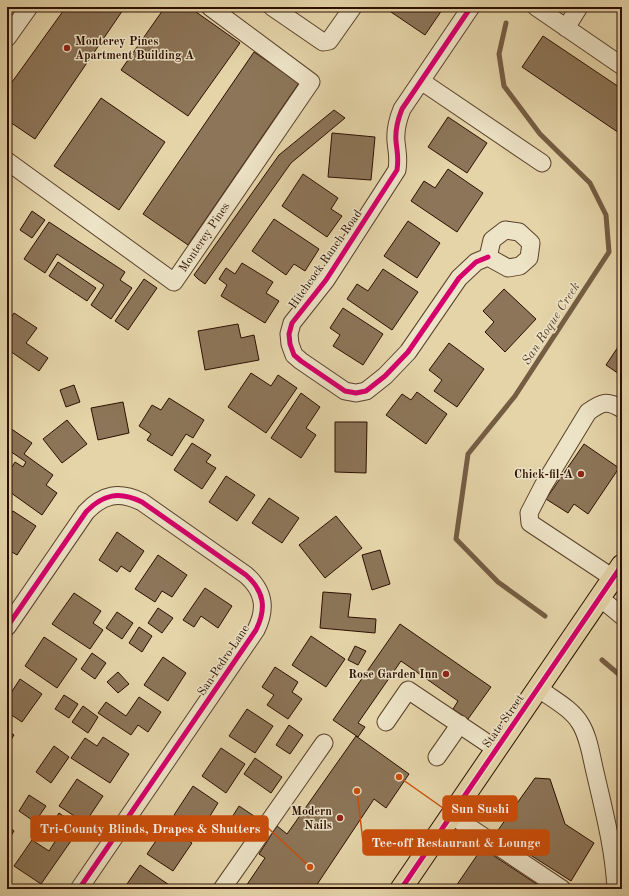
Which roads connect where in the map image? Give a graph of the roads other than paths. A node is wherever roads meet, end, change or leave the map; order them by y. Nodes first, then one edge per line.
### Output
1 (29, 7) edge
2 (210, 7) edge
3 (272, 7) edge
4 (353, 7) edge
5 (471, 7) edge
6 (536, 7) edge
7 (579, 7) edge
8 (566, 28) junction
9 (7, 38) edge
10 (622, 66) edge
11 (421, 81) junction
12 (7, 161) edge
13 (542, 163) dead end
14 (488, 257) dead end
15 (622, 409) edge
16 (617, 572) edge
17 (596, 604) junction
18 (622, 616) edge
19 (7, 627) edge
20 (538, 688) junction
21 (386, 722) dead end
22 (460, 724) junction
23 (324, 743) dead end
24 (496, 749) junction
25 (437, 757) dead end
26 (451, 814) junction
27 (79, 889) edge
28 (222, 889) edge
29 (400, 889) edge
30 (562, 889) edge
31 (616, 889) edge

1 - 9 street
2 - 12 street, Monterey Pines
3 - 4 street
5 - 11 street, Hitchcock Ranch Road
6 - 8 street
7 - 8 street
8 - 10 street
11 - 13 street
11 - 14 street, Hitchcock Ranch Road
15 - 16 street
16 - 17 main road, State Street
17 - 18 street
17 - 20 main road, State Street
19 - 27 street, San Pedro Lane
20 - 24 main road, State Street
20 - 31 street
21 - 22 street
22 - 24 street
22 - 25 street
23 - 28 street
24 - 26 main road, State Street
26 - 29 main road, State Street
26 - 30 street

